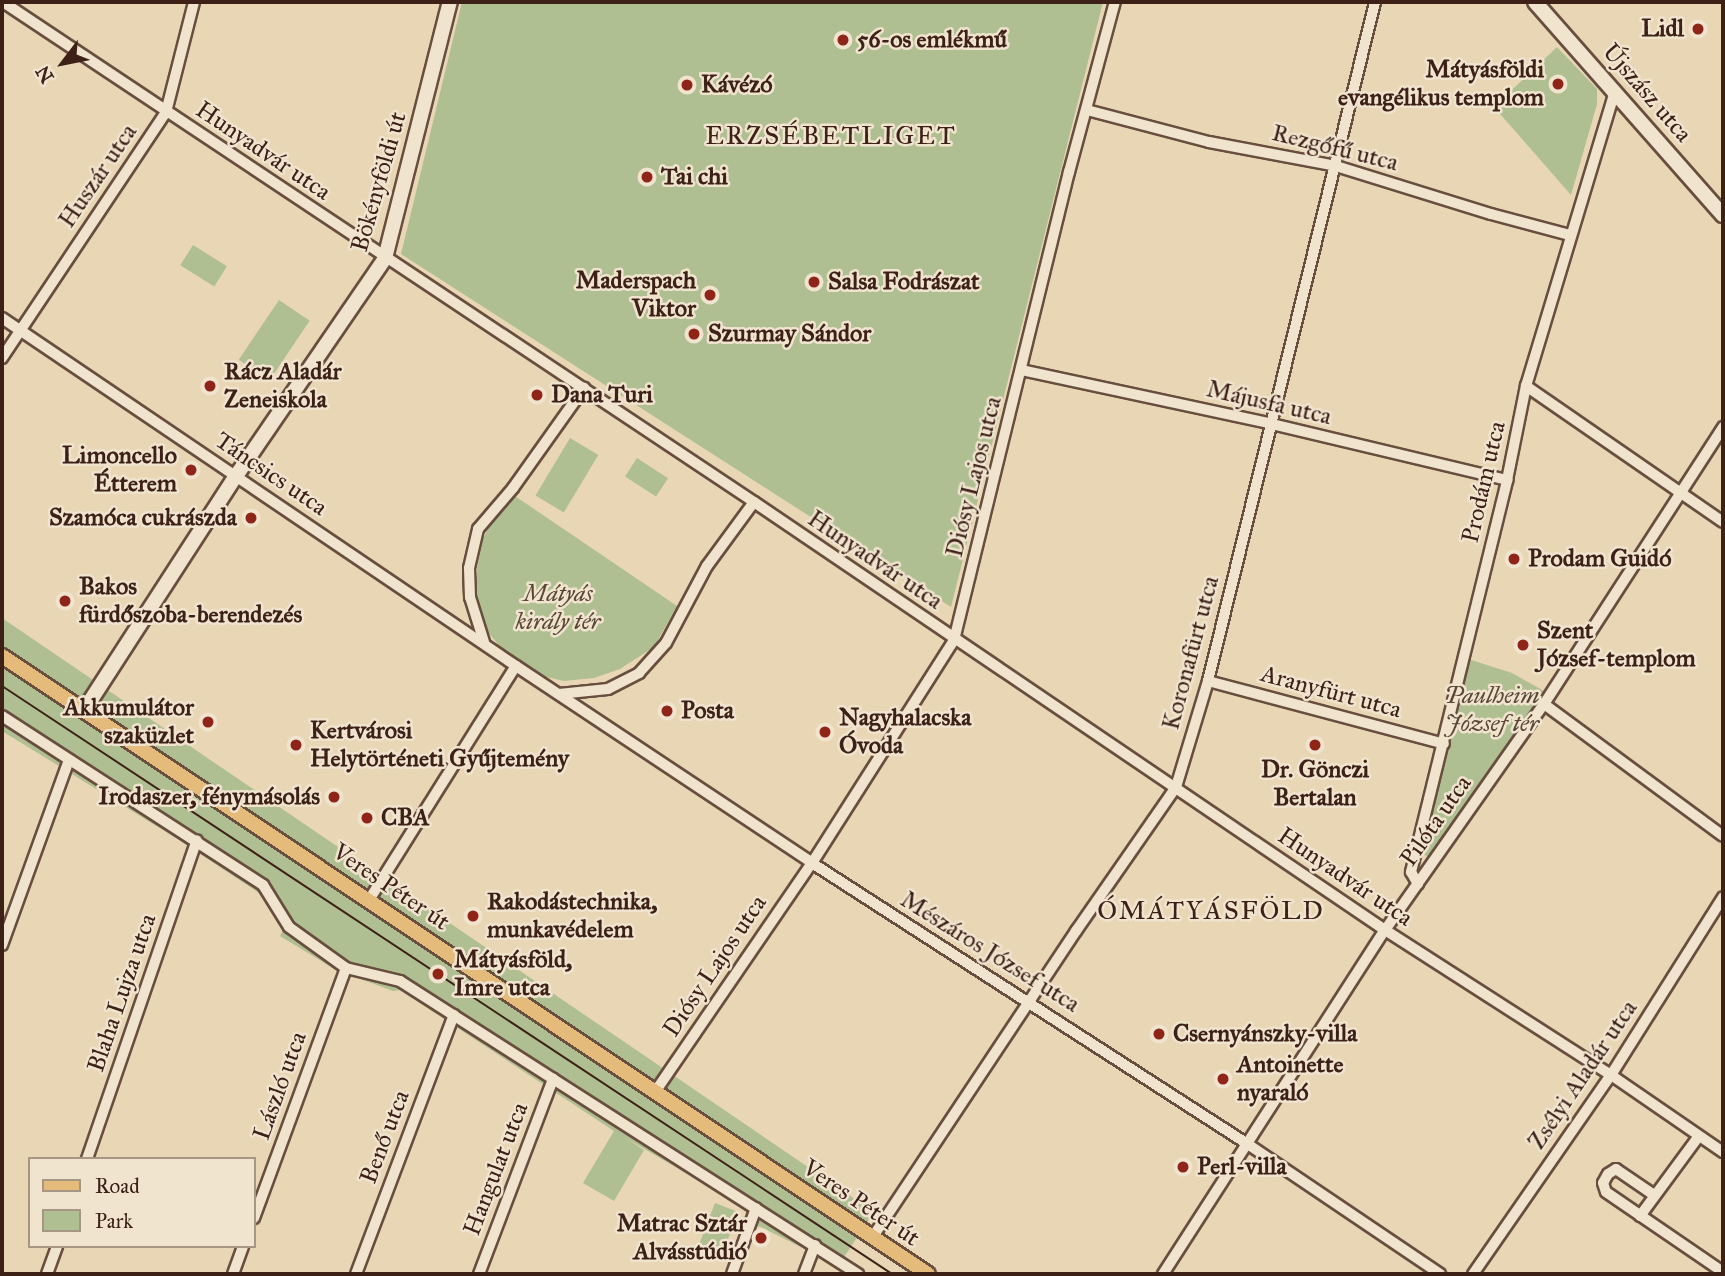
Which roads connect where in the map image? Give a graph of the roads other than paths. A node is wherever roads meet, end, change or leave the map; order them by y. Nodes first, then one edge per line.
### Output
1 (3, 2) edge
2 (194, 2) edge
3 (450, 2) edge
4 (1115, 2) edge
5 (1375, 2) edge
6 (1535, 2) edge
7 (1615, 91) junction
8 (1087, 110) junction
9 (166, 112) junction
10 (1336, 166) junction
11 (1723, 215) edge
12 (1570, 235) junction
13 (385, 258) junction
14 (2, 318) edge
15 (20, 331) junction
16 (2, 358) edge
17 (1021, 370) junction
18 (1526, 386) junction
19 (584, 388) junction
20 (1272, 424) junction
21 (1723, 427) edge
22 (236, 476) junction
23 (1507, 480) junction
24 (1681, 493) junction
25 (754, 502) junction
26 (1723, 522) edge
27 (954, 639) junction
28 (484, 642) junction
29 (2, 656) edge
30 (516, 666) junction
31 (1208, 681) junction
32 (559, 694) junction
33 (1544, 705) junction
34 (85, 709) junction
35 (2, 716) edge
36 (1444, 744) junction
37 (69, 760) junction
38 (1176, 787) junction
39 (1723, 836) edge
40 (197, 840) junction
41 (812, 863) junction
42 (1418, 884) junction
43 (1723, 897) edge
44 (369, 900) junction
45 (1385, 930) junction
46 (2, 945) edge
47 (346, 968) junction
48 (1030, 1001) junction
49 (454, 1015) junction
50 (1611, 1075) junction
51 (553, 1079) junction
52 (655, 1092) junction
53 (1699, 1136) junction
54 (1246, 1143) junction
55 (1723, 1152) edge
56 (88, 1157) edge
57 (1654, 1195) junction
58 (756, 1208) junction
59 (256, 1213) edge
60 (1640, 1216) junction
61 (872, 1238) junction
62 (815, 1245) junction
63 (56, 1248) edge
64 (242, 1248) edge
65 (1723, 1272) edge
66 (47, 1274) edge
67 (233, 1274) edge
68 (356, 1274) edge
69 (479, 1274) edge
70 (732, 1274) edge
71 (804, 1274) edge
72 (858, 1274) edge
73 (928, 1274) edge
74 (1163, 1274) edge
75 (1440, 1274) edge
76 (1473, 1274) edge

1 - 9 street, Hunyadvár utca
2 - 9 street, Huszár utca
3 - 13 street, Bökényföldi út
4 - 8 street, Diósy Lajos utca
5 - 10 street, Koronafürt utca
6 - 7 street, Újszász utca
7 - 11 street, Újszász utca
7 - 12 street, Prodám utca
8 - 10 street, Rezgőfű utca
8 - 17 street, Diósy Lajos utca
9 - 13 street, Hunyadvár utca
9 - 15 street, Huszár utca
10 - 12 street, Rezgőfű utca
10 - 20 street, Koronafürt utca
12 - 18 street, Prodám utca
13 - 19 street, Hunyadvár utca
13 - 22 street, Bökényföldi út
14 - 15 street, Táncsics utca
15 - 16 street, Huszár utca
15 - 22 street, Táncsics utca
17 - 20 street, Májusfa utca
17 - 27 street, Diósy Lajos utca
18 - 23 street, Prodám utca
18 - 24 street
19 - 25 street, Hunyadvár utca
19 - 28 street
20 - 23 street, Májusfa utca
20 - 31 street, Koronafürt utca
21 - 24 street, Pilóta utca
22 - 28 street, Táncsics utca
22 - 34 street, Bökényföldi út
23 - 36 street, Prodám utca
24 - 26 street
24 - 33 street, Pilóta utca
25 - 27 street, Hunyadvár utca
25 - 32 street
27 - 38 street, Hunyadvár utca
27 - 41 street, Diósy Lajos utca
28 - 30 street, Táncsics utca
29 - 34 main road, Veres Péter út
30 - 32 street, Mészáros József utca
30 - 44 street
31 - 36 street, Aranyfürt utca
31 - 38 street, Koronafürt utca
32 - 41 street, Mészáros József utca
33 - 39 street
33 - 42 street, Pilóta utca
34 - 44 main road, Veres Péter út
35 - 37 street
36 - 42 street, Prodám utca
37 - 40 street
37 - 46 street
38 - 45 street, Hunyadvár utca
38 - 48 street, Koronafürt utca
40 - 47 street
40 - 56 street, Blaha Lujza utca
41 - 48 street, Mészáros József utca
41 - 52 street, Diósy Lajos utca
42 - 45 street, Pilóta utca
43 - 50 street, Zsélyi Aladár utca
44 - 52 main road, Veres Péter út
45 - 50 street, Hunyadvár utca
45 - 54 street, Pilóta utca
47 - 49 street
47 - 59 street, László utca
48 - 54 street, Mészáros József utca
48 - 61 street, Koronafürt utca
49 - 51 street
49 - 68 street, Benő utca
50 - 53 street, Hunyadvár utca
50 - 76 street, Zsélyi Aladár utca
51 - 58 street
51 - 69 street, Hangulat utca
52 - 61 main road, Veres Péter út
53 - 55 street, Hunyadvár utca
53 - 57 street
54 - 74 street, Pilóta utca
54 - 75 street, Mészáros József utca
57 - 60 street
57 - 60 street
58 - 62 street
58 - 70 street
60 - 65 street
61 - 73 main road, Veres Péter út
62 - 71 street
62 - 72 street
63 - 66 street
64 - 67 street

